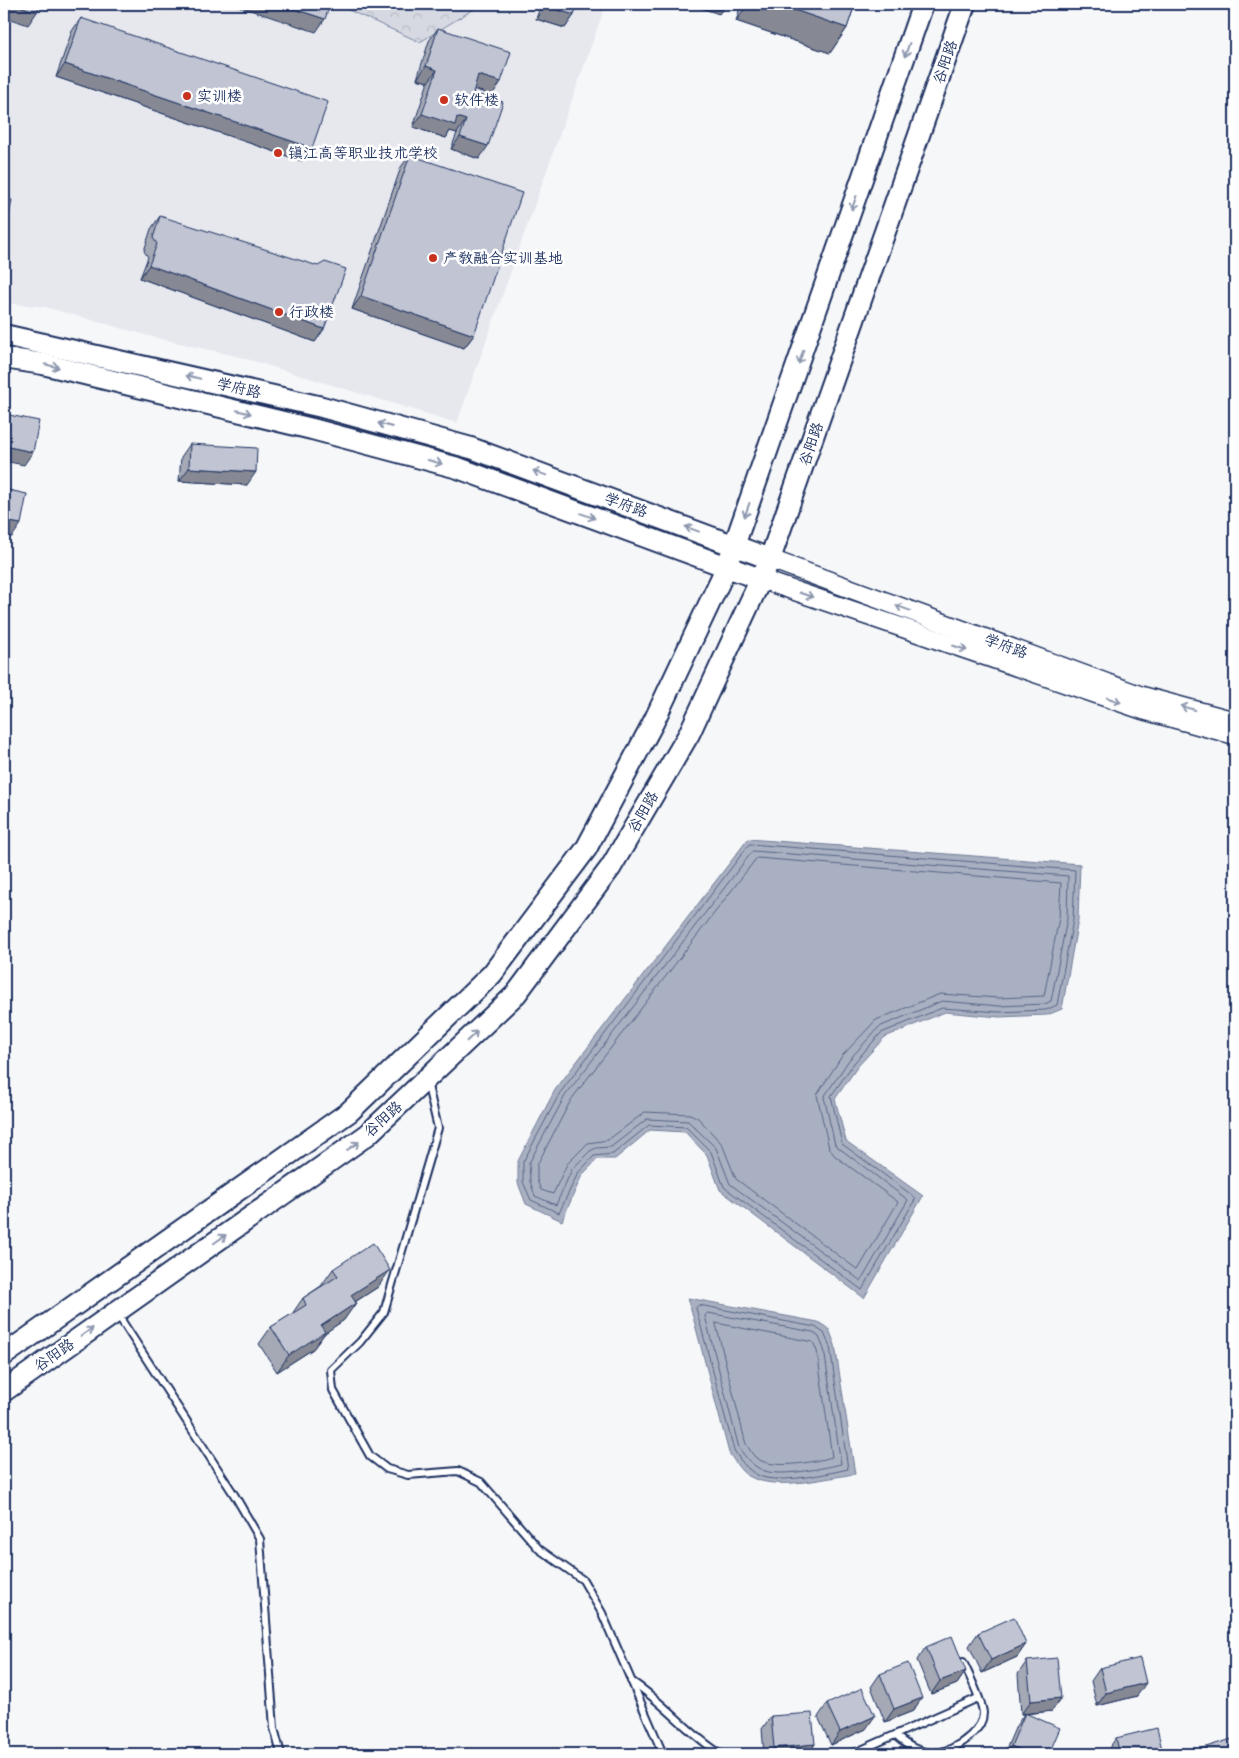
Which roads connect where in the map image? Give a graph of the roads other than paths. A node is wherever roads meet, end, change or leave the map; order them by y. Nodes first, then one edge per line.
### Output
1 (923, 4) edge
2 (965, 4) edge
3 (4, 335) edge
4 (4, 358) edge
5 (735, 544) junction
6 (770, 559) junction
7 (727, 566) junction
8 (760, 579) junction
9 (1235, 721) edge
10 (1235, 735) edge
11 (427, 1079) junction
12 (116, 1312) junction
13 (4, 1355) edge
14 (4, 1391) edge
15 (964, 1662) edge
16 (630, 1681) junction
17 (978, 1698) junction
18 (896, 1736) junction
19 (281, 1754) edge
20 (663, 1754) edge
21 (721, 1754) edge
22 (852, 1754) edge

1 -> 5 main road, 谷阳路
2 - 6 main road, 谷阳路
5 -> 3 main road, 学府路
4 -> 7 main road, 学府路
5 - 6 main road, 学府路
5 - 7 main road, 谷阳路
6 - 8 main road, 谷阳路
9 -> 6 main road, 学府路
7 - 8 main road, 学府路
7 - 13 main road, 谷阳路
8 -> 10 main road, 学府路
11 -> 8 main road, 谷阳路
12 -> 11 main road, 谷阳路
11 - 16 lane
14 -> 12 main road, 谷阳路
12 - 19 lane
15 - 17 lane
16 - 20 lane
16 - 21 lane
17 - 18 lane
17 - 18 lane
18 - 22 lane

